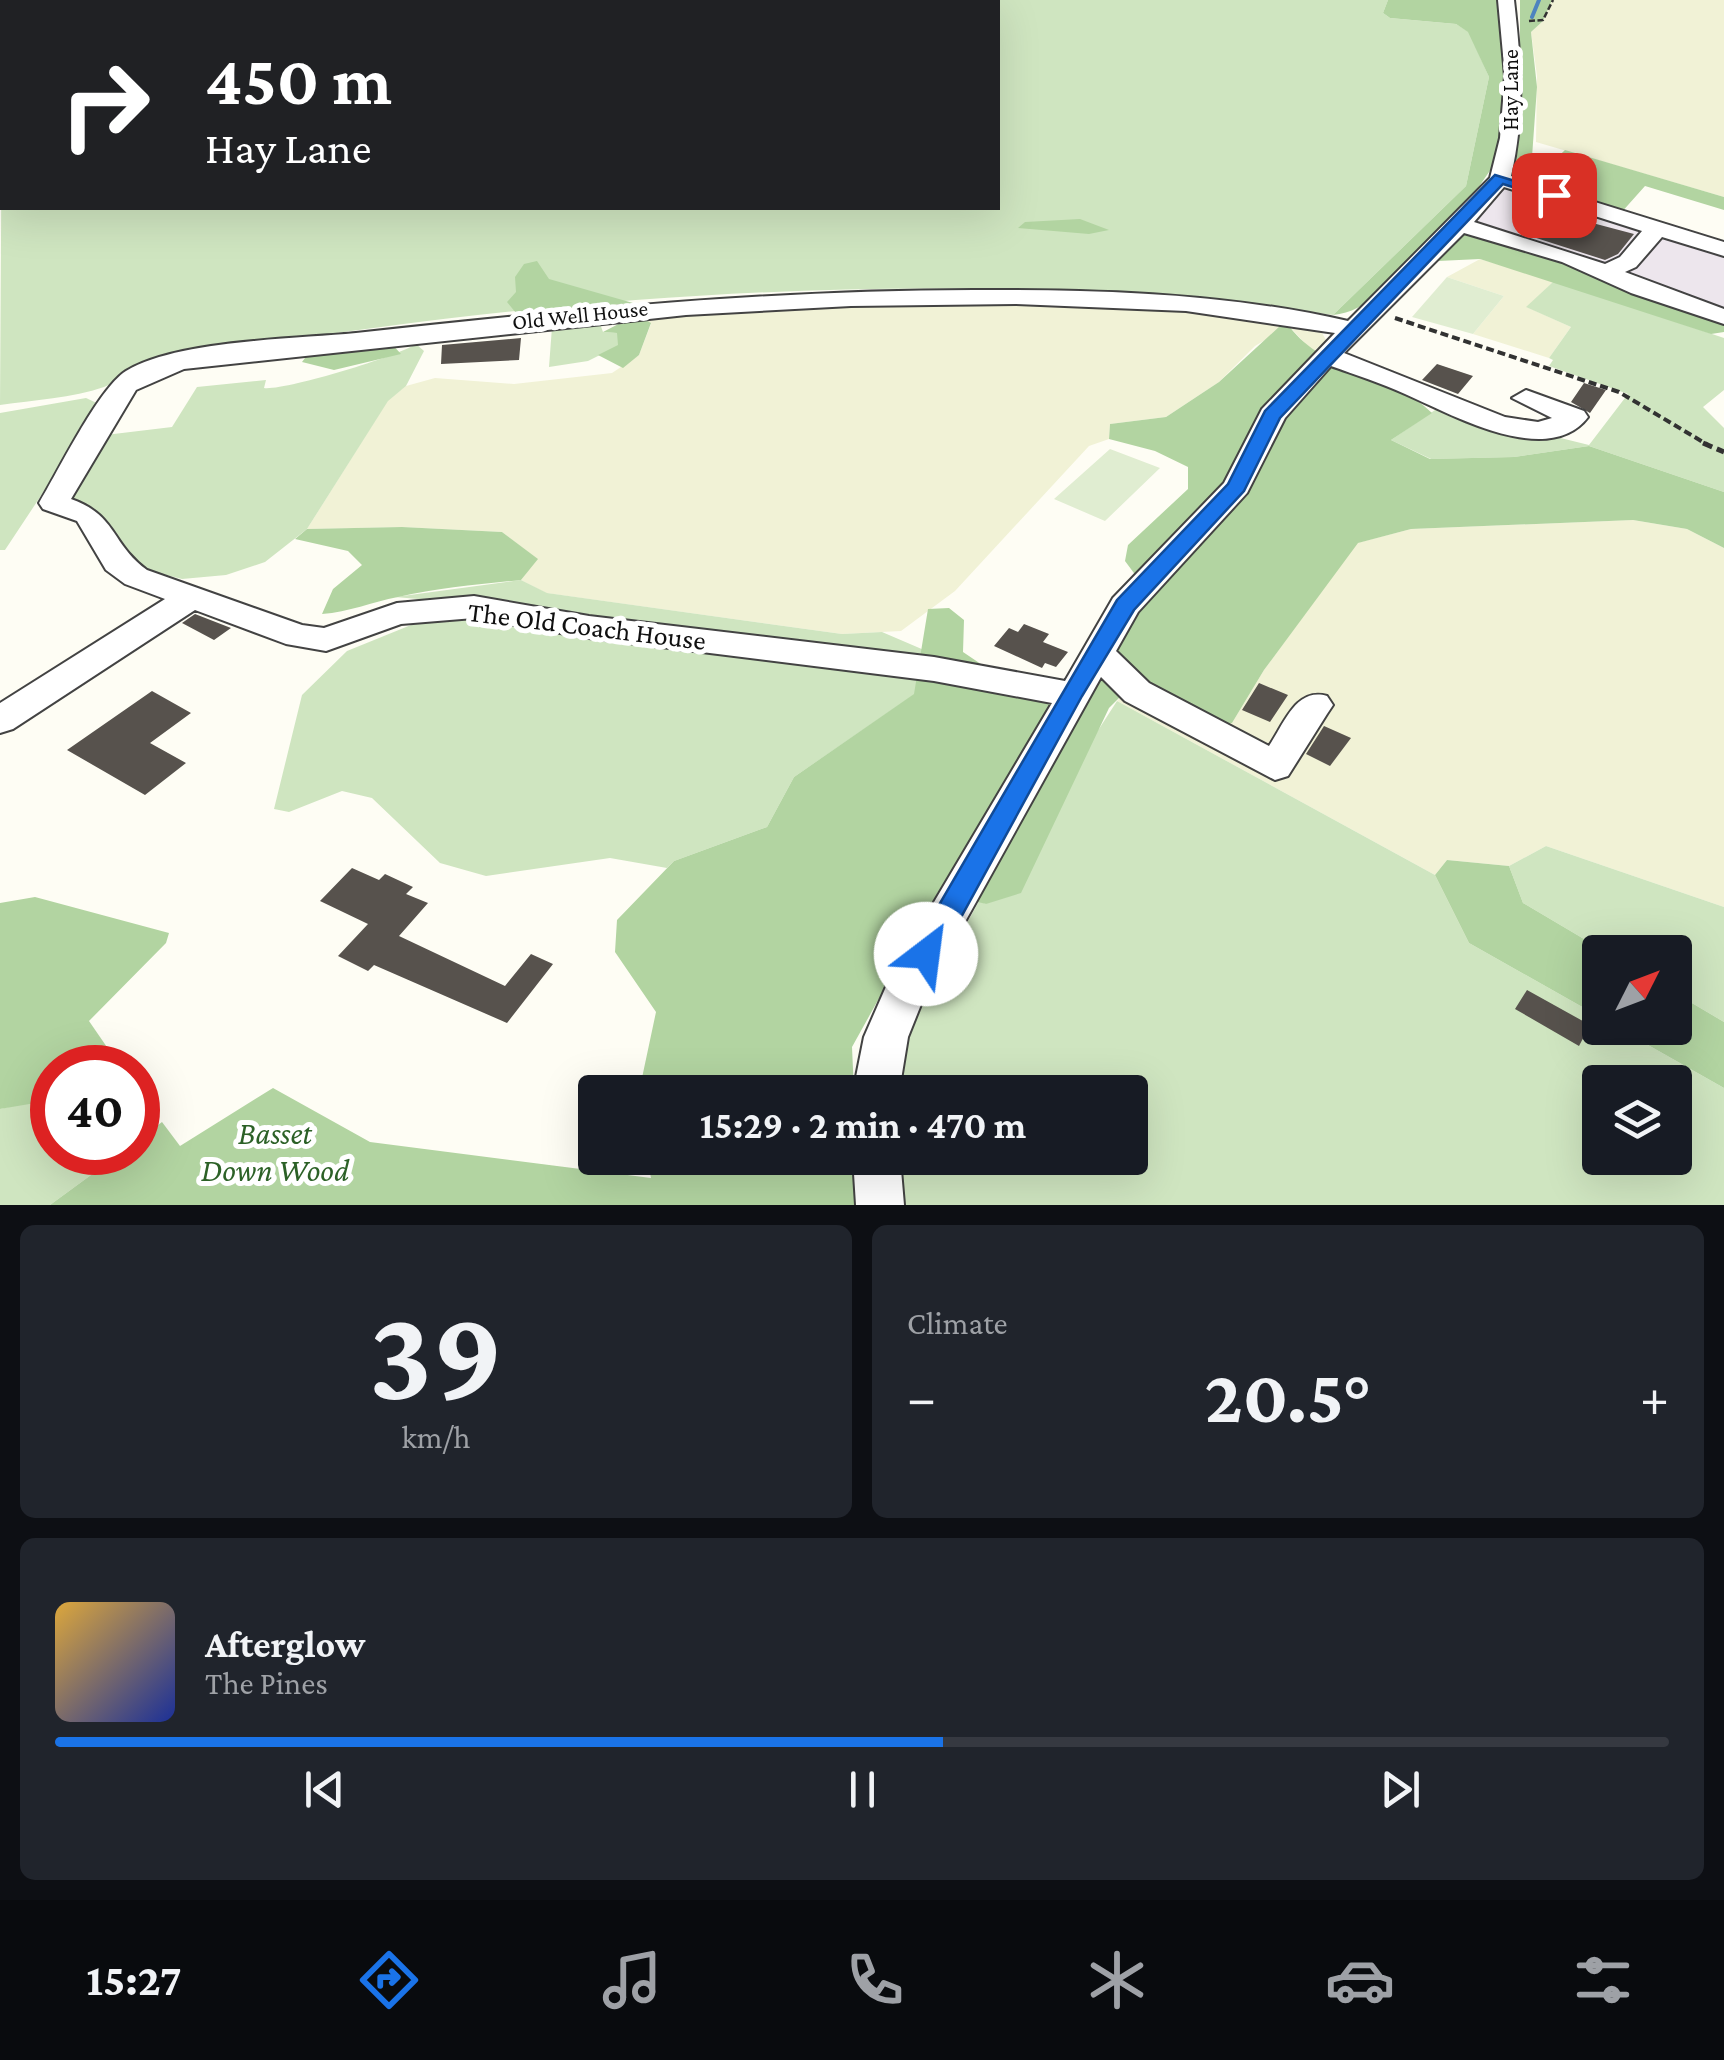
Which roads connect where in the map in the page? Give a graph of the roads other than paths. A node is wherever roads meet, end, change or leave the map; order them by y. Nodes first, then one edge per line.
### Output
1 (1507, 10) edge
2 (1500, 178) junction
3 (1544, 192) junction
4 (1459, 225) junction
5 (1657, 228) junction
6 (1518, 242) junction
7 (1724, 249) edge
8 (1607, 272) junction
9 (1724, 316) edge
10 (1363, 321) junction
11 (1328, 356) junction
12 (1526, 398) dead end
13 (192, 597) junction
14 (1096, 652) junction
15 (1055, 691) junction
16 (1315, 705) dead end
17 (0, 720) edge
18 (879, 1075) edge
19 (878, 1175) edge
20 (880, 1205) edge

1 - 2 street, Hay Lane
2 - 3 street
2 - 4 street, Hay Lane
3 - 5 street
3 - 6 street
4 - 6 street
4 - 10 street, Hay Lane
5 - 7 street
5 - 8 street
6 - 8 street
8 - 9 street
10 - 11 street, Hay Lane
10 - 13 street, Old Well House
11 - 12 street
11 - 14 street, Hay Lane
13 - 15 street, The Old Coach House
13 - 17 street
14 - 15 street, Hay Lane
14 - 16 street
15 - 18 street, Hay Lane
19 - 20 street

